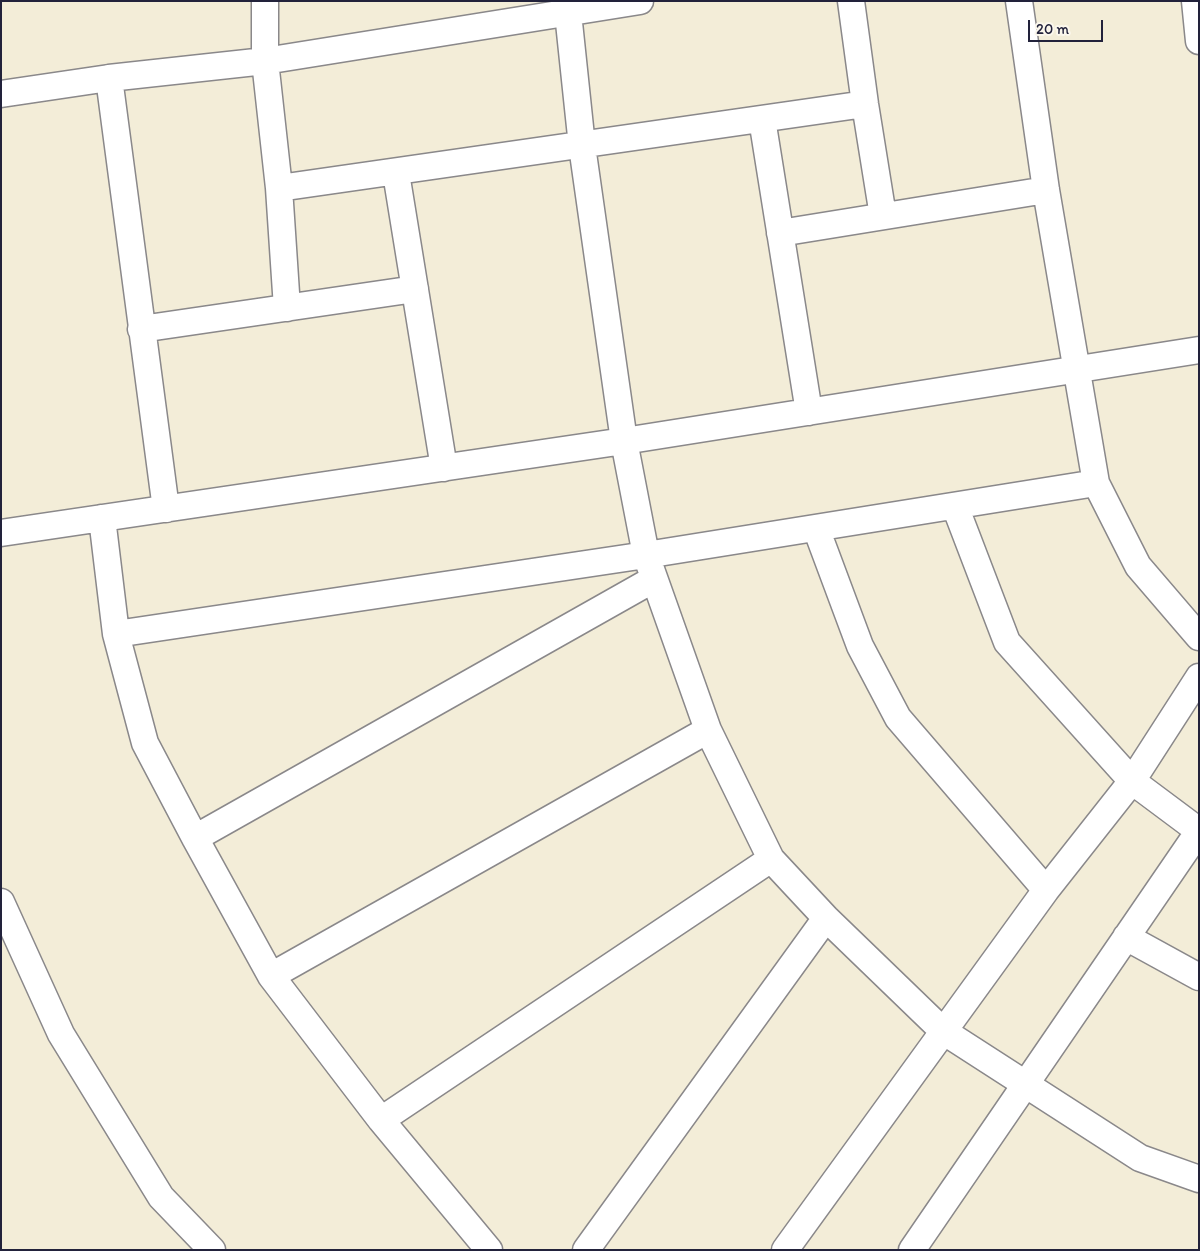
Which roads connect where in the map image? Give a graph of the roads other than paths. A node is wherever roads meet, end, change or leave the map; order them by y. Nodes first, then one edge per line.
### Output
1 (265, 1) edge
2 (640, 1) edge
3 (851, 1) edge
4 (1018, 1) edge
5 (1195, 1) edge
6 (568, 13) junction
7 (1199, 40) edge
8 (265, 62) junction
9 (109, 78) junction
10 (1, 94) edge
11 (865, 104) junction
12 (762, 119) junction
13 (582, 146) junction
14 (396, 173) junction
15 (279, 188) junction
16 (1046, 190) junction
17 (884, 216) junction
18 (780, 233) junction
19 (415, 289) junction
20 (287, 308) junction
21 (141, 329) junction
22 (1199, 350) edge
23 (1075, 370) junction
24 (809, 412) junction
25 (624, 441) junction
26 (444, 468) junction
27 (1096, 483) junction
28 (955, 506) junction
29 (166, 509) junction
30 (102, 518) junction
31 (816, 528) junction
32 (1, 533) edge
33 (650, 567) junction
34 (116, 634) junction
35 (1199, 637) edge
36 (1199, 677) edge
37 (708, 730) junction
38 (1132, 781) junction
39 (1199, 831) edge
40 (195, 838) junction
41 (771, 859) junction
42 (1046, 890) junction
43 (1, 902) edge
44 (826, 918) junction
45 (1126, 937) junction
46 (271, 976) junction
47 (1199, 977) edge
48 (944, 1032) junction
49 (1025, 1084) junction
50 (381, 1120) junction
51 (1199, 1179) edge
52 (212, 1250) edge
53 (490, 1250) edge
54 (586, 1250) edge
55 (785, 1250) edge
56 (912, 1250) edge

1 - 8 street
2 - 6 street
3 - 11 street
4 - 16 street
5 - 7 street
6 - 8 street
6 - 13 street
8 - 9 street
8 - 15 street
9 - 10 street
9 - 21 street
11 - 12 street
11 - 17 street
12 - 13 street
12 - 18 street
13 - 14 street
13 - 25 street
14 - 15 street
14 - 19 street
15 - 20 street
16 - 17 street
16 - 23 street
17 - 18 street
18 - 24 street
19 - 20 street
19 - 26 street
20 - 21 street
21 - 29 street
22 - 23 street
23 - 24 street
23 - 27 street
24 - 25 street
25 - 26 street
25 - 33 street
26 - 29 street
27 - 28 street
27 - 35 street
28 - 31 street
28 - 38 street
29 - 30 street
30 - 32 street
30 - 34 street
31 - 33 street
31 - 42 street
33 - 34 street
33 - 37 street
33 - 40 street
34 - 40 street
36 - 38 street
37 - 41 street
37 - 46 street
38 - 39 street
38 - 42 street
39 - 45 street
40 - 46 street
41 - 44 street
41 - 50 street
42 - 48 street
43 - 52 street
44 - 48 street
44 - 54 street
45 - 47 street
45 - 49 street
46 - 50 street
48 - 49 street
48 - 55 street
49 - 51 street
49 - 56 street
50 - 53 street

